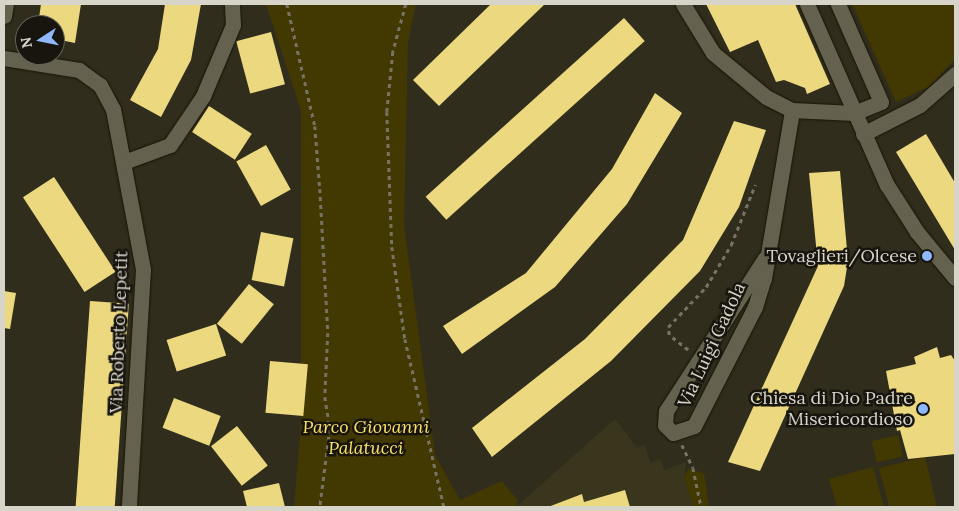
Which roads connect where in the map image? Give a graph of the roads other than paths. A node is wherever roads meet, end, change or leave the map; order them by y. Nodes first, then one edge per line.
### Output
1 (6, 4) edge
2 (232, 4) edge
3 (683, 4) edge
4 (807, 4) edge
5 (838, 4) edge
6 (4, 16) edge
7 (4, 58) edge
8 (955, 74) edge
9 (792, 110) junction
10 (854, 113) junction
11 (863, 134) junction
12 (124, 162) junction
13 (765, 258) junction
14 (955, 278) edge
15 (129, 507) edge

1 - 6 street
2 - 12 street
3 - 9 street
4 - 10 street
5 - 10 street
7 - 12 street, Via Roberto Lepetit
8 - 11 street
9 - 10 street
9 - 13 street, Via Luigi Gadola
10 - 11 street
11 - 14 street
12 - 15 street, Via Roberto Lepetit
13 - 13 street, Via Luigi Gadola

